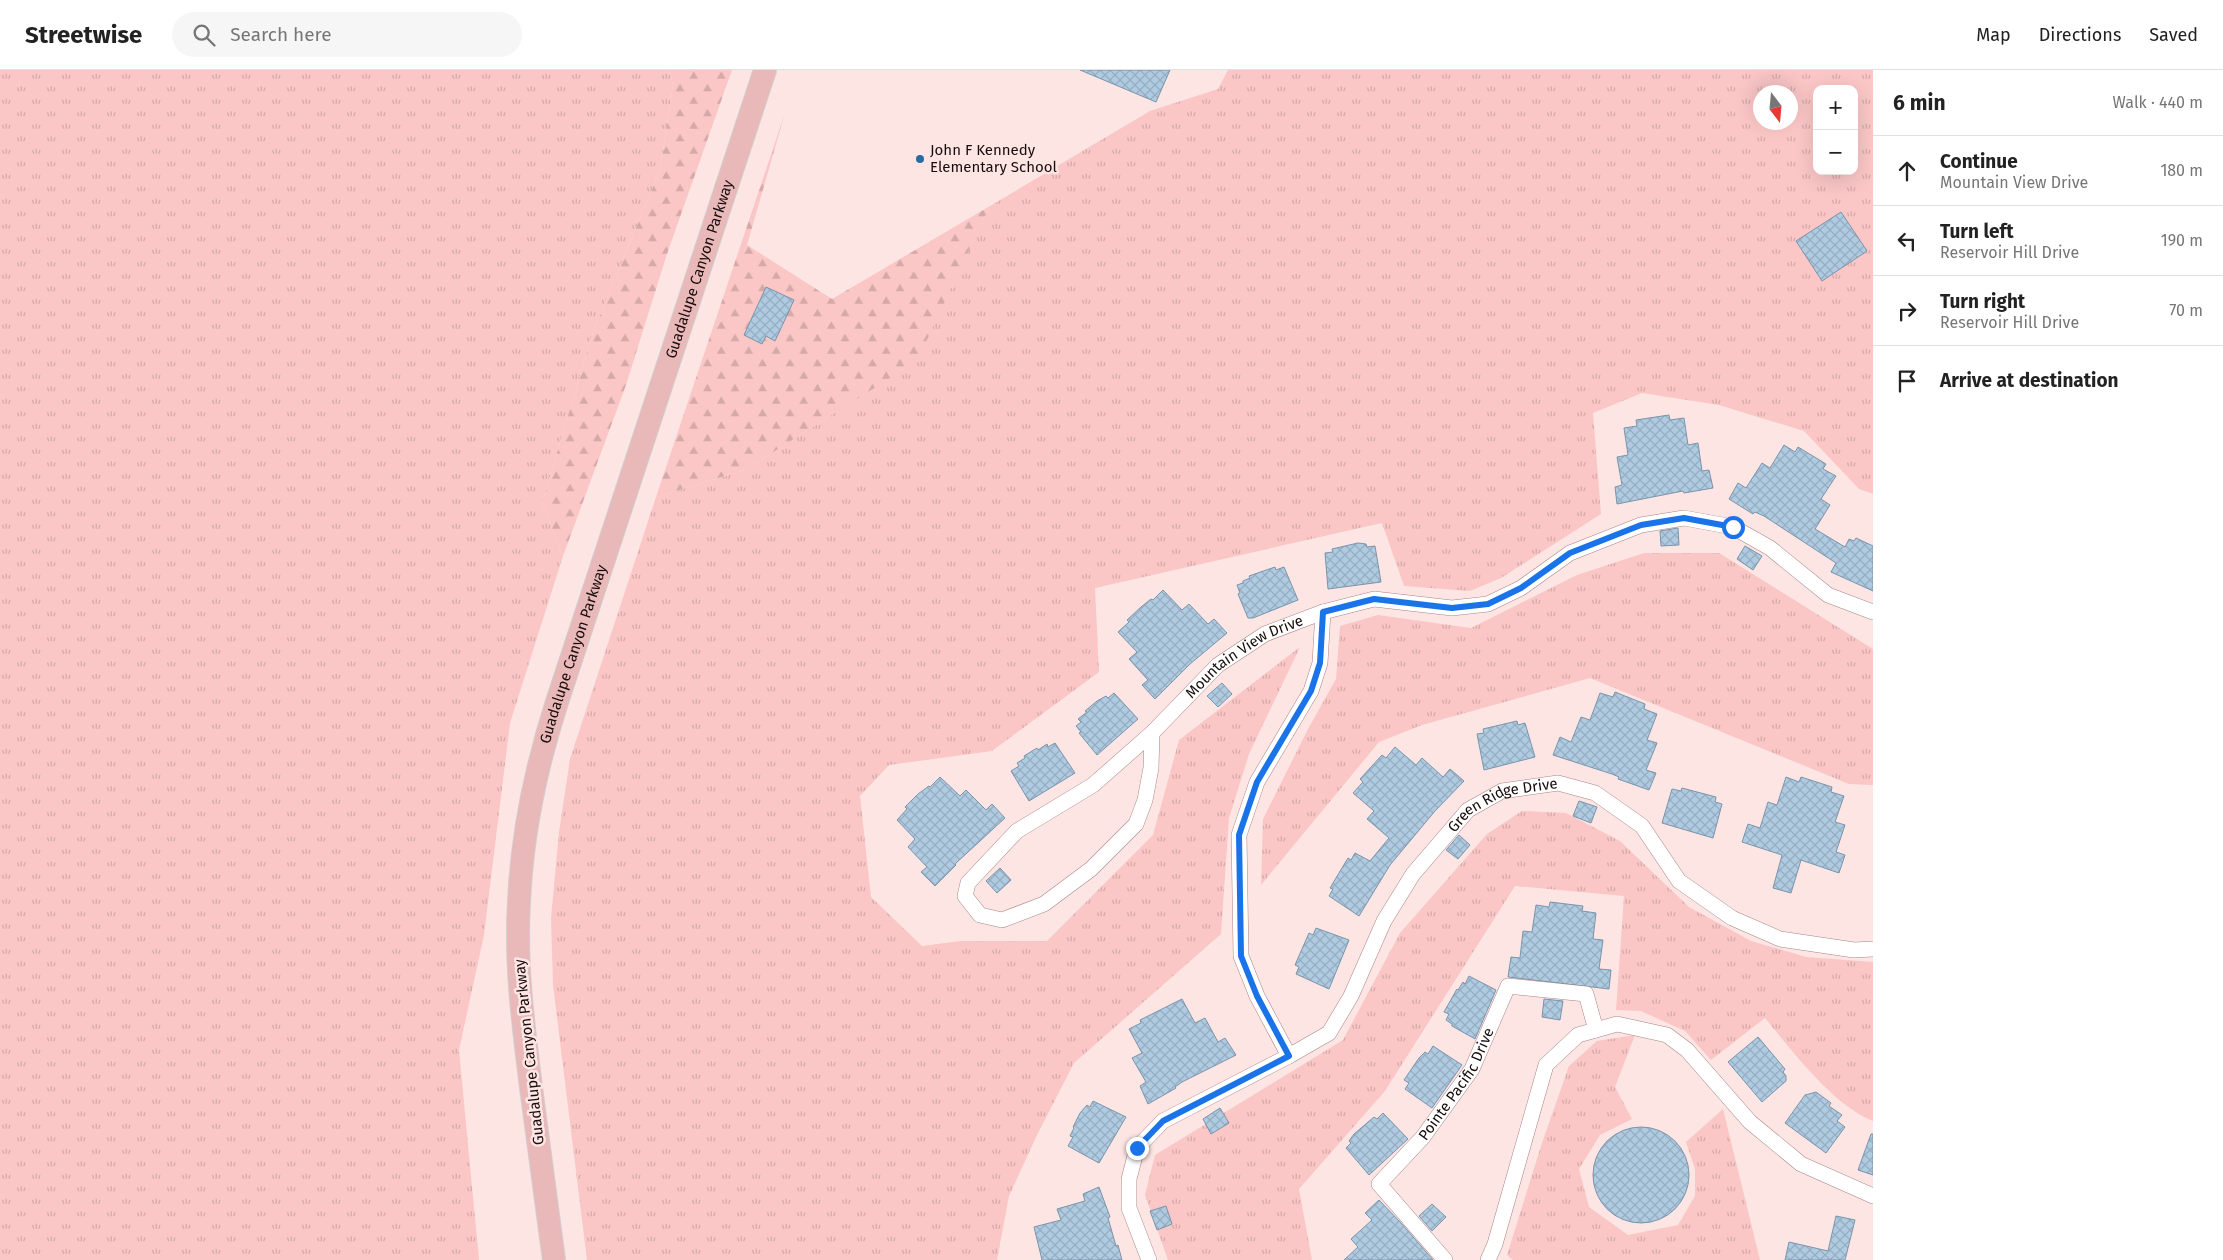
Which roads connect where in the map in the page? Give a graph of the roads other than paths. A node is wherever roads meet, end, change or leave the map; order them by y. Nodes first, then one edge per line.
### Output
1 (765, 70) edge
2 (1323, 612) junction
3 (1873, 612) edge
4 (1152, 733) junction
5 (1873, 949) edge
6 (1596, 1030) junction
7 (1289, 1056) junction
8 (1873, 1196) edge
9 (554, 1260) edge
10 (1149, 1260) edge
11 (1445, 1260) edge
12 (1488, 1260) edge

1 - 9 main road, Guadalupe Canyon Parkway
2 - 3 street, Mountain View Drive
2 - 4 street, Mountain View Drive
2 - 7 street
4 - 4 street, Mountain View Drive
5 - 7 street, Green Ridge Drive
6 - 8 street
6 - 11 street, Pointe Pacific Drive
6 - 12 street
7 - 10 street, Green Ridge Drive

